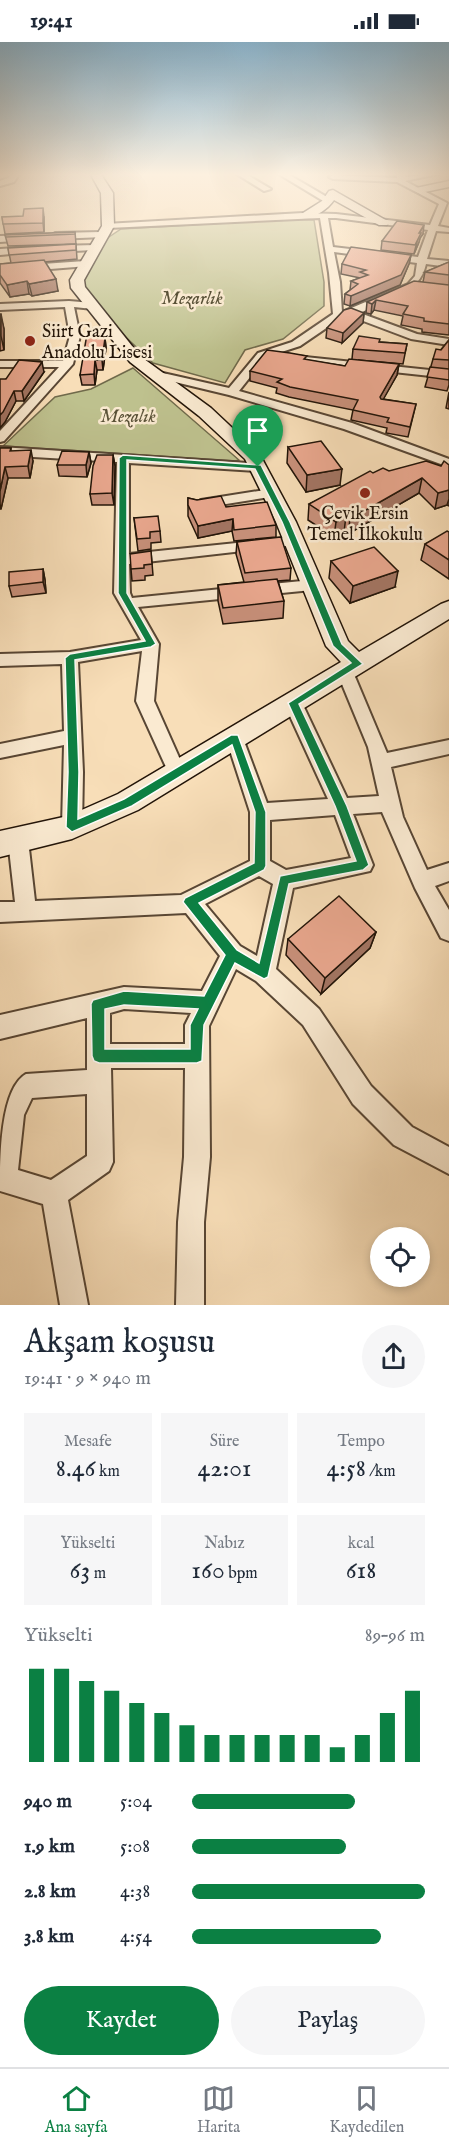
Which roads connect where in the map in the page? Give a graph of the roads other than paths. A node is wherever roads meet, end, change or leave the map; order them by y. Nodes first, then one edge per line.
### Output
1 (102, 232) edge
2 (141, 232) edge
3 (325, 232) edge
4 (433, 232) edge
5 (47, 236) edge
6 (101, 236) junction
7 (37, 237) edge
8 (4, 239) edge
9 (49, 249) edge
10 (329, 249) junction
11 (38, 250) edge
12 (3, 252) edge
13 (422, 261) junction
14 (85, 264) junction
15 (449, 264) edge
16 (0, 270) edge
17 (0, 300) edge
18 (69, 304) junction
19 (93, 306) junction
20 (0, 307) edge
21 (351, 313) junction
22 (338, 315) junction
23 (449, 342) edge
24 (262, 356) junction
25 (0, 364) edge
26 (68, 364) junction
27 (154, 374) junction
28 (449, 375) edge
29 (232, 392) junction
30 (0, 424) edge
31 (13, 424) junction
32 (0, 438) edge
33 (0, 451) edge
34 (123, 458) junction
35 (449, 464) edge
36 (258, 467) junction
37 (271, 494) junction
38 (197, 505) edge
39 (294, 541) junction
40 (123, 559) junction
41 (312, 585) junction
42 (129, 603) junction
43 (449, 609) edge
44 (151, 644) junction
45 (70, 658) junction
46 (0, 660) edge
47 (351, 668) junction
48 (293, 703) junction
49 (72, 736) junction
50 (235, 738) junction
51 (449, 747) edge
52 (0, 751) edge
53 (381, 762) junction
54 (177, 772) junction
55 (390, 802) junction
56 (341, 806) junction
57 (260, 812) junction
58 (72, 827) junction
59 (9, 842) edge
60 (260, 866) junction
61 (449, 872) edge
62 (284, 880) junction
63 (422, 881) junction
64 (190, 902) junction
65 (26, 910) junction
66 (0, 912) edge
67 (449, 931) edge
68 (232, 954) junction
69 (264, 973) junction
70 (208, 1003) junction
71 (98, 1004) junction
72 (0, 1027) edge
73 (99, 1056) junction
74 (197, 1056) junction
75 (99, 1081) junction
76 (449, 1161) edge
77 (2, 1178) edge
78 (54, 1194) junction
79 (74, 1305) edge
80 (190, 1305) edge

1 - 6 street
2 - 6 street
3 - 10 street
4 - 13 street
5 - 6 street
6 - 9 street
6 - 14 street
7 - 8 street
8 - 12 street
10 - 13 street
10 - 22 street
11 - 12 street
13 - 15 street
13 - 21 street
14 - 16 street
14 - 19 street
17 - 20 street
18 - 19 street
18 - 20 street
18 - 26 street
19 - 27 street
21 - 22 street
21 - 23 street
22 - 24 street
24 - 28 street
24 - 29 street
25 - 26 street
26 - 31 street
27 - 29 street
27 - 36 street
29 - 35 street
30 - 31 street
31 - 32 street
33 - 34 street
34 - 36 street
34 - 40 street
36 - 37 street
37 - 38 street
37 - 39 street
39 - 40 street
39 - 41 street
40 - 42 street
41 - 42 street
41 - 47 street
42 - 44 street
43 - 47 street
44 - 45 street
44 - 54 street
45 - 46 street
45 - 49 street
47 - 48 street
47 - 53 street
48 - 50 street
48 - 56 street
49 - 52 street
49 - 58 street
50 - 54 street
50 - 57 street
51 - 53 street
53 - 55 street
54 - 58 street
55 - 56 street
55 - 63 street
56 - 57 street
56 - 62 street
57 - 60 street
58 - 59 street
59 - 65 street
60 - 62 street
60 - 64 street
61 - 63 street
62 - 69 street
63 - 67 street
64 - 65 street
64 - 68 street
65 - 66 street
68 - 69 street
68 - 70 street
69 - 76 street
70 - 71 street
70 - 74 street
71 - 72 street
71 - 73 street
73 - 74 street
73 - 75 street
74 - 80 street
75 - 77 street
75 - 78 street
77 - 78 street
78 - 79 street

